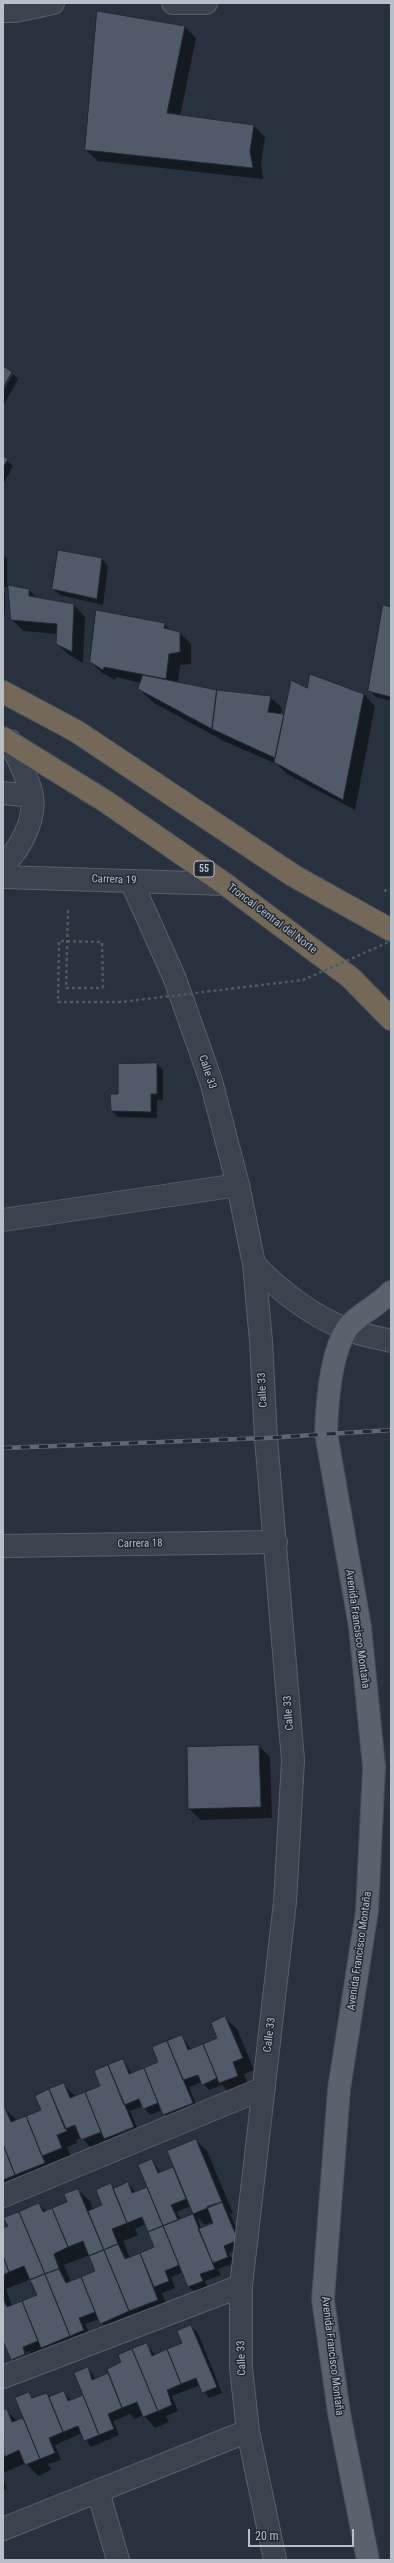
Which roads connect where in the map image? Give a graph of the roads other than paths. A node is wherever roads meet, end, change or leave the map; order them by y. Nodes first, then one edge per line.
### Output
1 (53, 3) edge
2 (173, 3) edge
3 (206, 3) edge
4 (3, 11) edge
5 (3, 692) edge
6 (6, 739) edge
7 (3, 793) edge
8 (32, 796) junction
9 (3, 865) edge
10 (3, 877) edge
11 (131, 881) junction
12 (226, 884) junction
13 (391, 930) edge
14 (391, 1019) edge
15 (238, 1186) junction
16 (3, 1220) edge
17 (254, 1264) junction
18 (391, 1292) edge
19 (347, 1329) junction
20 (391, 1341) edge
21 (276, 1542) junction
22 (3, 1546) edge
23 (264, 2088) junction
24 (3, 2196) edge
25 (241, 2286) junction
26 (3, 2377) edge
27 (248, 2431) junction
28 (98, 2491) junction
29 (3, 2529) edge
30 (118, 2560) edge
31 (275, 2560) edge
32 (368, 2560) edge

1 - 4 street
2 - 3 street
5 - 13 highway
6 - 8 street
6 - 12 highway, Troncal Central del Norte / 55
7 - 8 street
8 - 9 street
10 - 11 street, Carrera 19
11 - 12 street, Carrera 19
11 - 15 street, Calle 33
12 - 14 highway, Troncal Central del Norte / 55
15 - 16 street
15 - 17 street, Calle 33
17 - 19 street
17 - 21 street, Calle 33
18 - 19 main road, Avenida Francisco Montaña
19 - 20 street
19 - 32 main road, Avenida Francisco Montaña
21 - 22 street, Carrera 18
21 - 23 street, Calle 33
23 - 24 street
23 - 25 street, Calle 33
25 - 26 street
25 - 27 street, Calle 33
27 - 28 street
27 - 31 street, Calle 33
28 - 29 street
28 - 30 street

